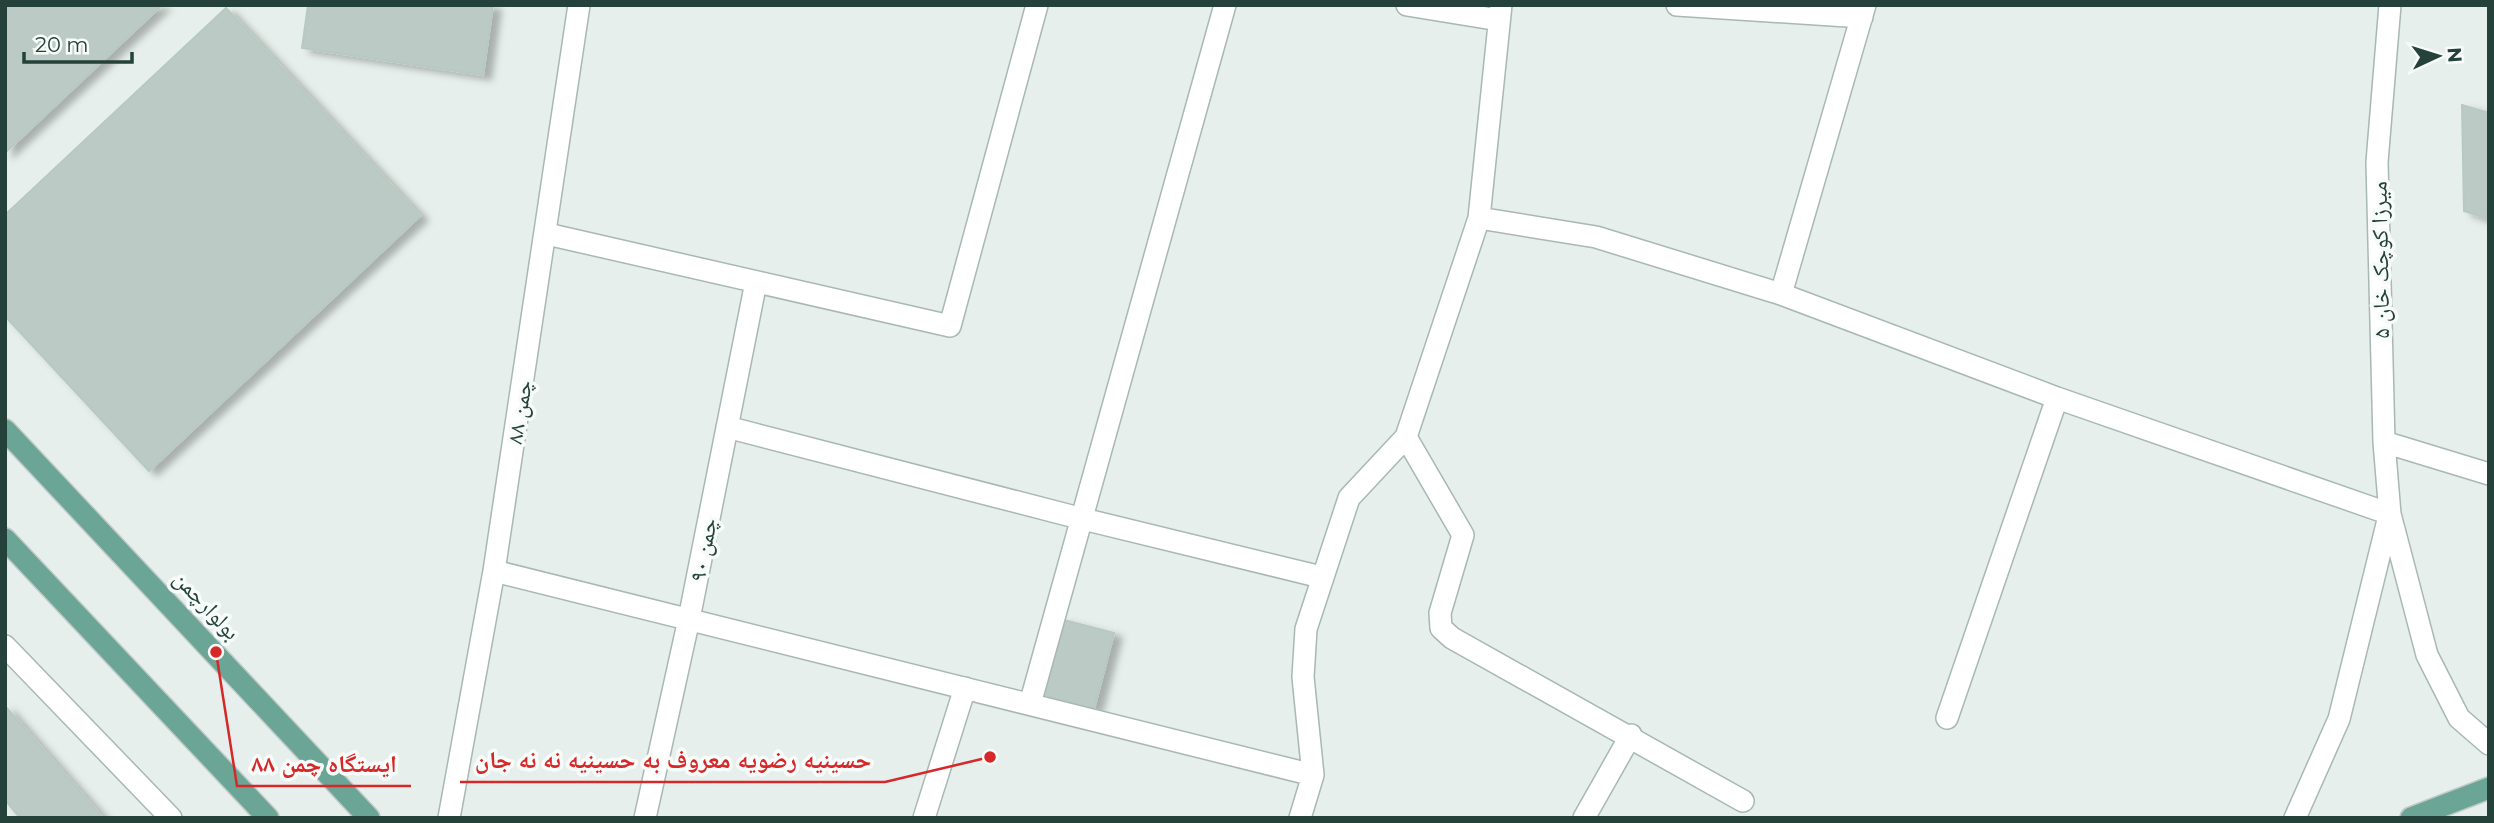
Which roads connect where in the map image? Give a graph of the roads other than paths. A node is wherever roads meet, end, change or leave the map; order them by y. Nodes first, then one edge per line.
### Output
1 (579, 5) edge
2 (1037, 5) edge
3 (1225, 5) edge
4 (1407, 5) edge
5 (1677, 5) edge
6 (2390, 5) edge
7 (1864, 11) edge
8 (1500, 12) edge
9 (1479, 218) junction
10 (547, 234) junction
11 (756, 282) junction
12 (1781, 294) junction
13 (2057, 398) junction
14 (727, 427) junction
15 (5, 430) edge
16 (1406, 437) junction
17 (2384, 442) junction
18 (2489, 474) edge
19 (2390, 514) junction
20 (1079, 518) junction
21 (5, 539) edge
22 (494, 570) junction
23 (1321, 576) junction
24 (689, 619) junction
25 (5, 646) edge
26 (965, 688) junction
27 (1030, 705) junction
28 (1947, 718) dead end
29 (1631, 736) junction
30 (2489, 744) edge
31 (1313, 775) junction
32 (2489, 788) edge
33 (1743, 801) dead end
34 (171, 818) edge
35 (268, 818) edge
36 (369, 818) edge
37 (449, 818) edge
38 (645, 818) edge
39 (924, 818) edge
40 (1300, 818) edge
41 (1584, 818) edge
42 (2295, 818) edge
43 (2411, 818) edge

1 - 10 street, چمن ۸۸
2 - 11 street
3 - 20 street
4 - 8 street
5 - 7 street
6 - 17 street, میرزا کوچک خان ۵
7 - 12 street
8 - 9 street
9 - 12 street
9 - 16 street
10 - 11 street
10 - 22 street, چمن ۸۸
11 - 14 street, چمن ۹۰
12 - 13 street
13 - 19 street
13 - 28 street
14 - 20 street
14 - 24 street, چمن ۹۰
15 - 36 main road, بولوارچمن
16 - 23 street
16 - 29 street
17 - 18 street
17 - 19 street, میرزا کوچک خان ۵
19 - 30 street, میرزا کوچک خان ۵
19 - 42 street, میرزا کوچک خان ۵
20 - 23 street
20 - 27 street
21 - 35 main road
22 - 24 street
22 - 37 street, چمن ۸۸
23 - 31 street
24 - 26 street
24 - 38 street, چمن ۹۰
25 - 34 street
26 - 27 street
26 - 39 street
27 - 31 street
29 - 33 street
29 - 41 street
31 - 40 street
32 - 43 main road

